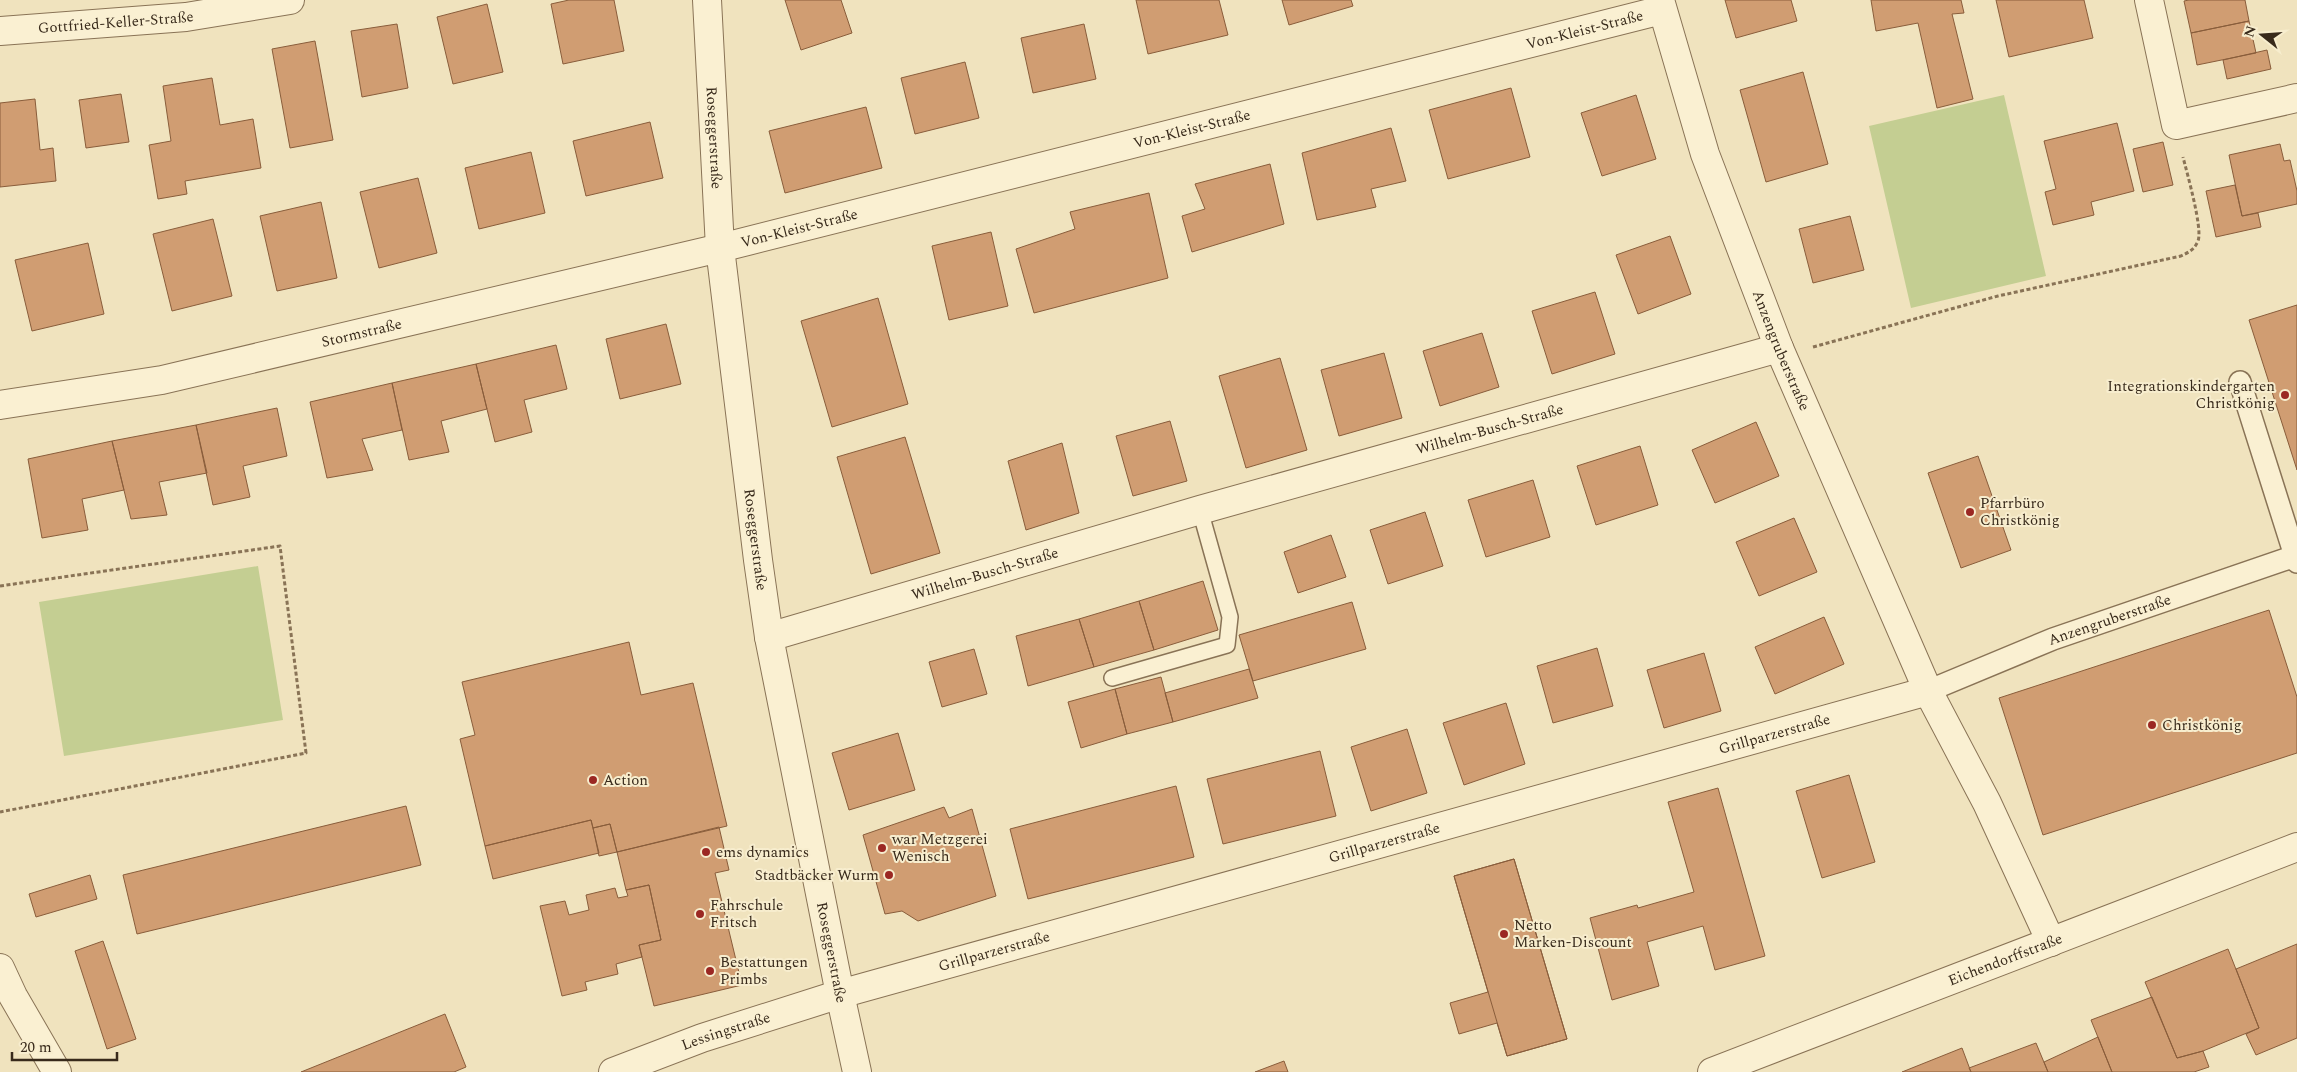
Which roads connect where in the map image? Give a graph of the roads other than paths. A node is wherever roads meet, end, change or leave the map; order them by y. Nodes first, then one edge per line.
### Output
1 (290, 0) edge
2 (707, 0) edge
3 (2150, 0) edge
4 (1661, 5) edge
5 (0, 31) edge
6 (2297, 98) edge
7 (720, 248) junction
8 (1781, 352) junction
9 (2240, 382) dead end
10 (0, 405) edge
11 (1200, 510) junction
12 (2296, 559) edge
13 (769, 637) junction
14 (1112, 678) dead end
15 (1928, 691) junction
16 (2297, 847) edge
17 (2051, 942) junction
18 (0, 968) edge
19 (840, 994) junction
20 (7, 998) edge
21 (57, 1072) edge
22 (613, 1072) edge
23 (857, 1072) edge
24 (1712, 1072) edge

1 - 5 street, Gottfried-Keller-Straße
2 - 7 street, Roseggerstraße
3 - 6 street
4 - 7 street, Von-Kleist-Straße
4 - 8 street, Anzengruberstraße
7 - 10 street, Stormstraße
7 - 13 street, Roseggerstraße
8 - 11 street, Wilhelm-Busch-Straße
8 - 15 street, Anzengruberstraße
9 - 12 street
11 - 13 street, Wilhelm-Busch-Straße
11 - 14 lane
12 - 15 street, Anzengruberstraße
13 - 19 street, Roseggerstraße
15 - 17 street, Anzengruberstraße
15 - 19 street, Grillparzerstraße
16 - 17 street, Eichendorffstraße
17 - 24 street, Eichendorffstraße
18 - 20 street
19 - 22 street, Lessingstraße
19 - 23 street, Roseggerstraße
20 - 21 street

